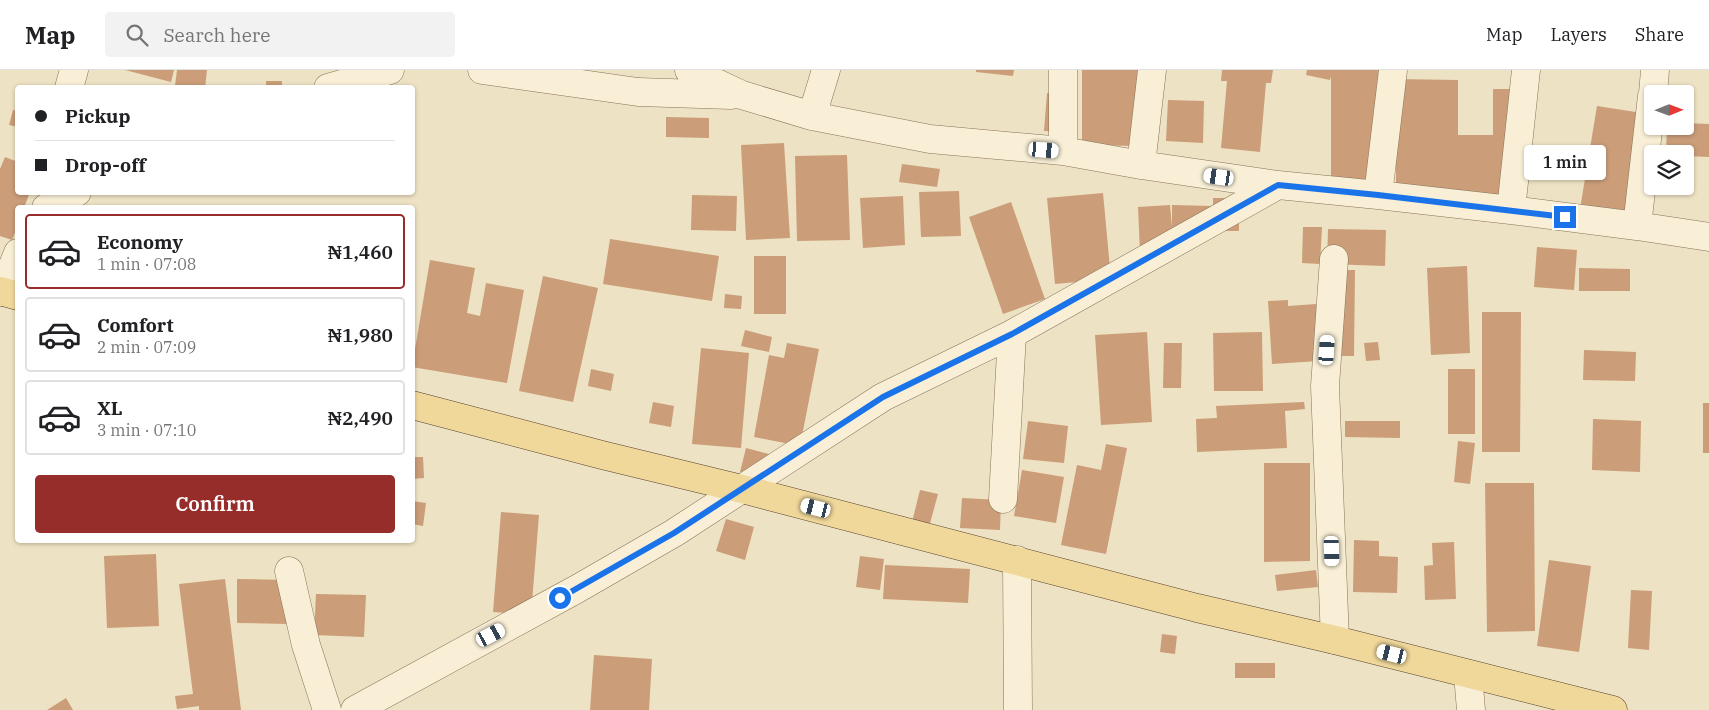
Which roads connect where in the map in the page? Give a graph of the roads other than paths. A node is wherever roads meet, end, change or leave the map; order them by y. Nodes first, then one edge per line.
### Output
1 (74, 70) edge
2 (390, 70) edge
3 (482, 70) edge
4 (689, 70) edge
5 (826, 70) edge
6 (1063, 70) edge
7 (1152, 70) edge
8 (1393, 70) edge
9 (1526, 70) edge
10 (1656, 70) edge
11 (70, 85) edge
12 (338, 85) edge
13 (1654, 85) edge
14 (742, 96) junction
15 (812, 116) junction
16 (1648, 135) edge
17 (1063, 151) junction
18 (1141, 165) junction
19 (1278, 185) junction
20 (71, 195) edge
21 (1378, 195) junction
22 (52, 205) edge
23 (1511, 210) junction
24 (1638, 226) junction
25 (1709, 237) edge
26 (1334, 259) dead end
27 (15, 263) edge
28 (6, 293) edge
29 (1012, 334) junction
30 (415, 407) edge
31 (742, 489) junction
32 (1003, 499) dead end
33 (1017, 560) junction
34 (289, 571) dead end
35 (1335, 640) junction
36 (1468, 674) junction
37 (327, 710) edge
38 (356, 710) edge
39 (1018, 710) edge
40 (1471, 710) edge
41 (1613, 710) edge

1 - 11 street
2 - 12 street
3 - 14 street
4 - 14 street
5 - 15 street
6 - 17 street
7 - 18 street
8 - 21 street
9 - 23 street
10 - 13 street
14 - 15 street
15 - 17 street
16 - 24 street
17 - 18 street
18 - 19 street
19 - 21 street
19 - 29 street
20 - 22 street
21 - 23 street
23 - 24 street
24 - 25 street
26 - 35 street
27 - 28 street
29 - 31 street
29 - 32 street
30 - 31 main road
31 - 33 main road
31 - 38 street
33 - 35 main road
33 - 39 street
34 - 37 street
35 - 36 main road
36 - 40 street
36 - 41 main road

